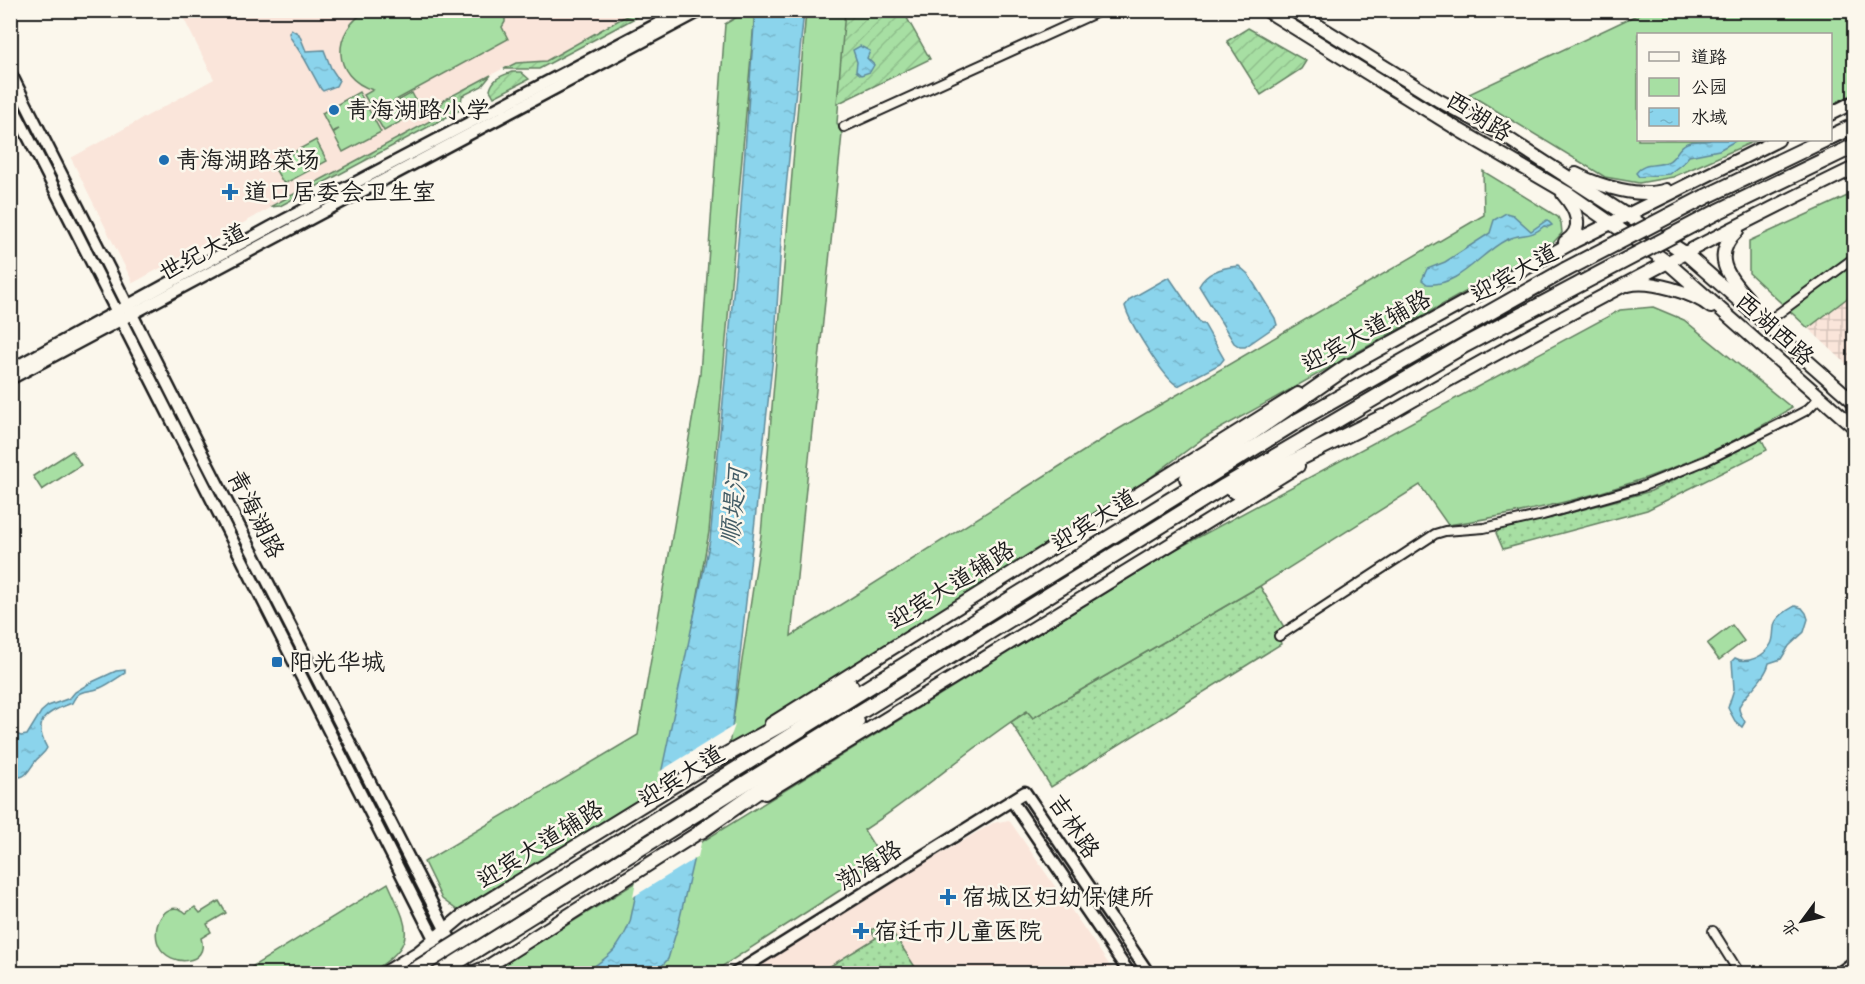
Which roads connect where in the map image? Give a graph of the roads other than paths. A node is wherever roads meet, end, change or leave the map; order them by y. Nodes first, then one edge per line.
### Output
1 (702, 10) edge
2 (1102, 10) edge
3 (1266, 10) edge
4 (1293, 10) edge
5 (682, 13) edge
6 (10, 72) edge
7 (10, 100) edge
8 (1854, 102) edge
9 (1832, 113) edge
10 (1854, 126) edge
11 (844, 127) dead end
12 (1501, 135) junction
13 (1832, 135) edge
14 (1776, 141) edge
15 (1822, 141) edge
16 (1484, 144) junction
17 (1854, 146) edge
18 (1854, 168) edge
19 (1698, 179) junction
20 (1627, 215) junction
21 (1746, 221) junction
22 (1610, 223) junction
23 (1685, 253) junction
24 (1854, 258) edge
25 (1667, 262) junction
26 (1531, 265) junction
27 (1580, 307) junction
28 (130, 310) junction
29 (119, 316) junction
30 (1771, 319) junction
31 (1348, 366) junction
32 (1786, 368) junction
33 (10, 370) edge
34 (10, 379) edge
35 (1830, 380) junction
36 (1820, 397) junction
37 (1854, 402) edge
38 (1383, 417) junction
39 (1854, 427) edge
40 (1070, 561) junction
41 (1054, 591) junction
42 (1036, 602) junction
43 (1278, 636) dead end
44 (924, 652) junction
45 (735, 749) junction
46 (704, 767) joint
47 (1025, 792) joint
48 (1012, 801) junction
49 (701, 831) junction
50 (446, 931) junction
51 (1713, 931) dead end
52 (435, 940) junction
53 (1854, 962) edge
54 (383, 974) edge
55 (408, 974) edge
56 (438, 974) edge
57 (452, 974) edge
58 (469, 974) edge
59 (734, 974) edge
60 (1130, 974) edge
61 (1149, 974) edge
62 (1740, 974) edge
63 (1838, 974) edge

1 - 5 main road, 世纪大道
2 - 11 street
3 - 16 main road, 西湖路
4 - 12 main road, 西湖路
5 - 28 main road, 世纪大道
6 - 28 main road, 青海湖路
7 - 29 main road, 青海湖路
8 - 9 main road
10 - 13 highway
12 - 19 main road
12 - 20 main road, 西湖路
14 - 19 main road, 迎宾大道辅路
15 - 40 highway, 迎宾大道, bridge
16 - 22 main road, 西湖路
16 - 26 main road
17 - 41 highway, 迎宾大道, bridge
18 - 21 main road
19 - 20 main road, 迎宾大道辅路
20 - 22 main road, 迎宾大道辅路
20 - 23 main road, 西湖路
21 - 23 main road
21 - 30 main road
22 - 25 main road, 西湖路
22 - 26 main road, 迎宾大道辅路
23 - 25 main road
23 - 35 main road, 西湖西路
24 - 30 street
25 - 27 main road
25 - 32 main road, 西湖西路
26 - 31 main road, 迎宾大道辅路
27 - 32 main road
27 - 38 main road
28 - 29 main road, 世纪大道
28 - 50 main road, 青海湖路
29 - 33 main road, 世纪大道
29 - 34 main road, 世纪大道
29 - 52 main road, 青海湖路
30 - 35 main road
31 - 40 highway
31 - 45 main road, 迎宾大道辅路
32 - 36 main road, 西湖西路
35 - 37 main road, 西湖西路
36 - 39 main road, 西湖西路
36 - 43 street
38 - 41 highway
38 - 49 main road
40 - 44 highway, 迎宾大道
41 - 42 highway, 迎宾大道
42 - 49 highway
42 - 56 highway, 迎宾大道, bridge
44 - 45 highway
44 - 55 highway, 迎宾大道, bridge
45 - 46 highway
46 - 50 main road, 迎宾大道辅路
47 - 48 main road, 渤海路
47 - 61 main road, 吉林路
48 - 59 main road, 渤海路
48 - 60 main road, 吉林路
49 - 58 main road
50 - 52 main road, 迎宾大道辅路
50 - 58 main road, 青海湖路
51 - 62 street
52 - 54 main road, 迎宾大道辅路
52 - 57 main road, 青海湖路
53 - 63 main road

